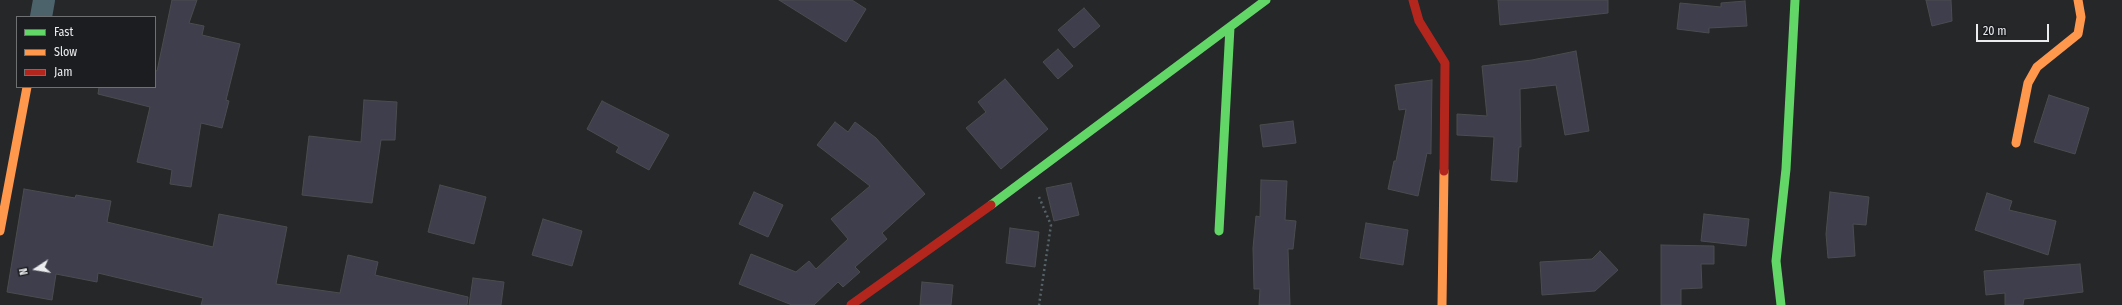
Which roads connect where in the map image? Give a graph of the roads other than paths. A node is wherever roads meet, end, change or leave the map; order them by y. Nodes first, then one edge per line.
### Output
1 (44, 0) edge
2 (1266, 0) edge
3 (1413, 0) edge
4 (1795, 0) edge
5 (2078, 0) edge
6 (41, 16) edge
7 (1230, 27) junction
8 (27, 88) edge
9 (2016, 143) dead end
10 (0, 231) edge
11 (1219, 231) dead end
12 (851, 305) edge
13 (1442, 305) edge
14 (1781, 305) edge

1 - 6 street
2 - 7 street
3 - 13 street
4 - 14 street
5 - 9 street
7 - 11 street
7 - 12 street
8 - 10 street

